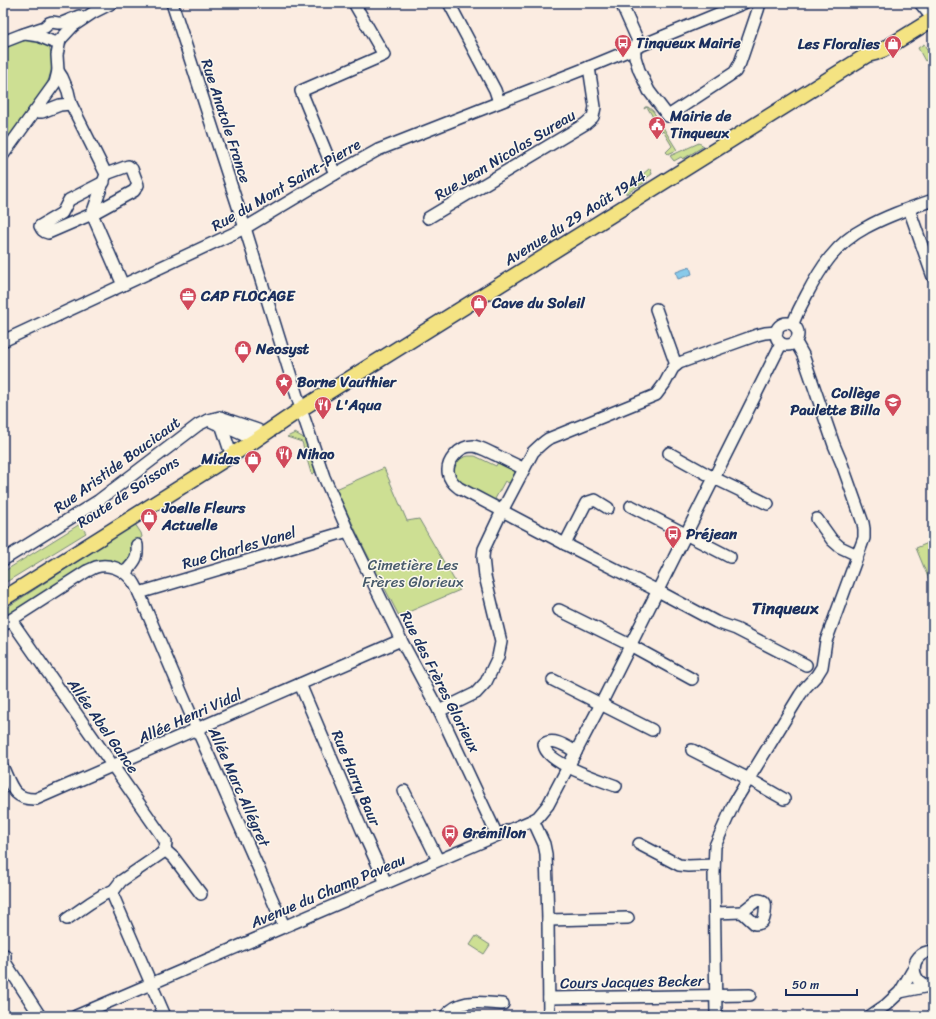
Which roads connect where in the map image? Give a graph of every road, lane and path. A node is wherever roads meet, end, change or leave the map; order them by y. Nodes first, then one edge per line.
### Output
1 (112, 3) edge
2 (172, 3) edge
3 (354, 3) edge
4 (449, 3) edge
5 (621, 3) edge
6 (744, 3) edge
7 (760, 3) edge
8 (94, 12) junction
9 (929, 12) edge
10 (58, 23) junction
11 (45, 27) junction
12 (25, 34) junction
13 (62, 38) junction
14 (47, 40) junction
15 (3, 42) edge
16 (634, 48) junction
17 (57, 55) junction
18 (589, 67) junction
19 (58, 71) junction
20 (499, 102) junction
21 (72, 104) junction
22 (34, 112) junction
23 (5, 149) edge
24 (335, 174) junction
25 (105, 178) junction
26 (933, 200) edge
27 (909, 209) junction
28 (92, 214) junction
29 (428, 218) dead end
30 (245, 228) junction
31 (933, 277) edge
32 (123, 285) junction
33 (656, 309) dead end
34 (793, 324) junction
35 (777, 332) junction
36 (3, 341) edge
37 (795, 343) junction
38 (782, 344) junction
39 (676, 365) junction
40 (301, 409) junction
41 (208, 420) junction
42 (222, 427) junction
43 (253, 436) junction
44 (229, 448) junction
45 (669, 453) dead end
46 (524, 469) junction
47 (714, 478) junction
48 (158, 497) junction
49 (768, 504) dead end
50 (631, 506) dead end
51 (608, 508) dead end
52 (502, 511) junction
53 (817, 519) dead end
54 (348, 531) junction
55 (686, 534) junction
56 (565, 544) junction
57 (137, 545) dead end
58 (857, 555) junction
59 (730, 557) dead end
60 (3, 560) edge
61 (125, 573) junction
62 (658, 590) junction
63 (3, 593) edge
64 (139, 593) junction
65 (3, 599) edge
66 (559, 610) dead end
67 (7, 623) edge
68 (401, 640) junction
69 (630, 646) junction
70 (806, 665) dead end
71 (692, 679) dead end
72 (553, 680) dead end
73 (300, 684) junction
74 (601, 704) junction
75 (439, 711) junction
76 (198, 729) junction
77 (652, 730) dead end
78 (692, 750) dead end
79 (576, 752) junction
80 (113, 766) junction
81 (3, 768) edge
82 (568, 768) junction
83 (749, 779) junction
84 (616, 786) dead end
85 (404, 791) dead end
86 (784, 798) dead end
87 (533, 820) junction
88 (497, 835) junction
89 (639, 844) dead end
90 (165, 850) junction
91 (438, 860) junction
92 (714, 865) junction
93 (386, 883) junction
94 (114, 890) junction
95 (201, 894) dead end
96 (742, 912) dead end
97 (715, 913) junction
98 (628, 918) dead end
99 (67, 919) dead end
100 (548, 920) junction
101 (284, 926) junction
102 (933, 949) edge
103 (5, 955) dead end
104 (914, 968) junction
105 (151, 984) junction
106 (931, 986) edge
107 (900, 992) junction
108 (750, 995) dead end
109 (716, 996) junction
110 (549, 998) junction
111 (503, 1004) dead end
112 (887, 1011) edge
113 (40, 1016) edge
114 (76, 1016) edge
115 (165, 1016) edge
116 (445, 1016) edge
117 (549, 1016) edge
118 (716, 1016) edge
119 (870, 1016) edge

1 - 8 street
2 - 30 street, Rue Anatole France
3 - 24 street
4 - 20 street
5 - 16 street
6 - 16 street, Rue du Mont Saint-Pierre
7 - 16 street
8 - 10 street
8 - 13 street
9 - 40 main road, Avenue du 29 Août 1944
10 - 11 street
10 - 13 street
11 - 12 street
11 - 14 street
12 - 14 street
12 - 15 street
13 - 14 street
13 - 17 street
14 - 17 street
16 - 18 street, Rue du Mont Saint-Pierre
17 - 19 street
18 - 20 street, Rue du Mont Saint-Pierre
18 - 29 street, Rue Jean Nicolas Sureau
19 - 21 street
19 - 22 street
20 - 24 street, Rue du Mont Saint-Pierre
21 - 22 street
21 - 25 street
22 - 23 street
24 - 30 street, Rue du Mont Saint-Pierre
25 - 28 street
25 - 28 street
25 - 28 street
26 - 27 street
27 - 31 street
27 - 34 street
28 - 32 street
30 - 32 street, Rue du Mont Saint-Pierre
30 - 40 street, Rue Anatole France
32 - 36 street, Rue du Mont Saint-Pierre
33 - 39 street
34 - 35 street
34 - 37 street
35 - 38 street
35 - 39 street
37 - 38 street
37 - 58 street
38 - 47 street, Avenue du Champ Paveau
39 - 46 street
40 - 43 main road, Route de Soissons
40 - 54 street, Rue des Frères Glorieux
41 - 42 street
41 - 43 street, Rue Aristide Boucicaut
41 - 60 street, Rue Aristide Boucicaut
42 - 43 street
42 - 44 street
43 - 44 main road, Route de Soissons
43 - 48 main road, Route de Soissons
44 - 48 main road, Route de Soissons
45 - 47 street
46 - 52 street
46 - 52 street
47 - 49 street
47 - 55 street, Avenue du Champ Paveau
48 - 63 main road, Route de Soissons
48 - 65 main road, Route de Soissons
50 - 55 street
51 - 56 street
52 - 56 street
52 - 75 street
53 - 58 street
54 - 64 street, Rue Charles Vanel
54 - 68 street, Rue des Frères Glorieux
55 - 59 street
55 - 62 street, Avenue du Champ Paveau
56 - 62 street
57 - 61 street
58 - 83 street
61 - 64 street, Allée Marc Allégret
61 - 67 street
62 - 69 street, Avenue du Champ Paveau
62 - 70 street
64 - 76 street, Allée Marc Allégret
66 - 69 street
67 - 80 street, Allée Abel Gance
68 - 73 street, Allée Henri Vidal
68 - 75 street, Rue des Frères Glorieux
69 - 71 street
69 - 74 street, Avenue du Champ Paveau
72 - 74 street
73 - 76 street, Allée Henri Vidal
73 - 93 street, Rue Harry Baur
74 - 77 street
74 - 79 street, Avenue du Champ Paveau
75 - 88 street, Rue des Frères Glorieux
76 - 80 street, Allée Henri Vidal
76 - 101 street, Allée Marc Allégret
78 - 83 street
79 - 82 street, Avenue du Champ Paveau
79 - 82 street
80 - 81 street, Allée Henri Vidal
80 - 90 street, Allée Abel Gance
82 - 84 street
82 - 87 street, Avenue du Champ Paveau
83 - 86 street
83 - 92 street
85 - 91 street
87 - 88 street, Avenue du Champ Paveau
87 - 100 street
88 - 91 street, Avenue du Champ Paveau
89 - 92 street
90 - 94 street
90 - 95 street, Allée Abel Gance
91 - 93 street, Avenue du Champ Paveau
92 - 97 street
93 - 101 street, Avenue du Champ Paveau
94 - 99 street
94 - 105 street
96 - 97 street
97 - 109 street
98 - 100 street
100 - 110 street
101 - 105 street, Avenue du Champ Paveau
102 - 104 street
103 - 113 street
104 - 106 street
104 - 107 street
105 - 114 street, Avenue du Champ Paveau
105 - 115 street
106 - 107 street
107 - 112 street
108 - 109 street, Cours Jacques Becker
109 - 110 street, Cours Jacques Becker
109 - 118 street
110 - 117 street
111 - 116 street
112 - 119 street

